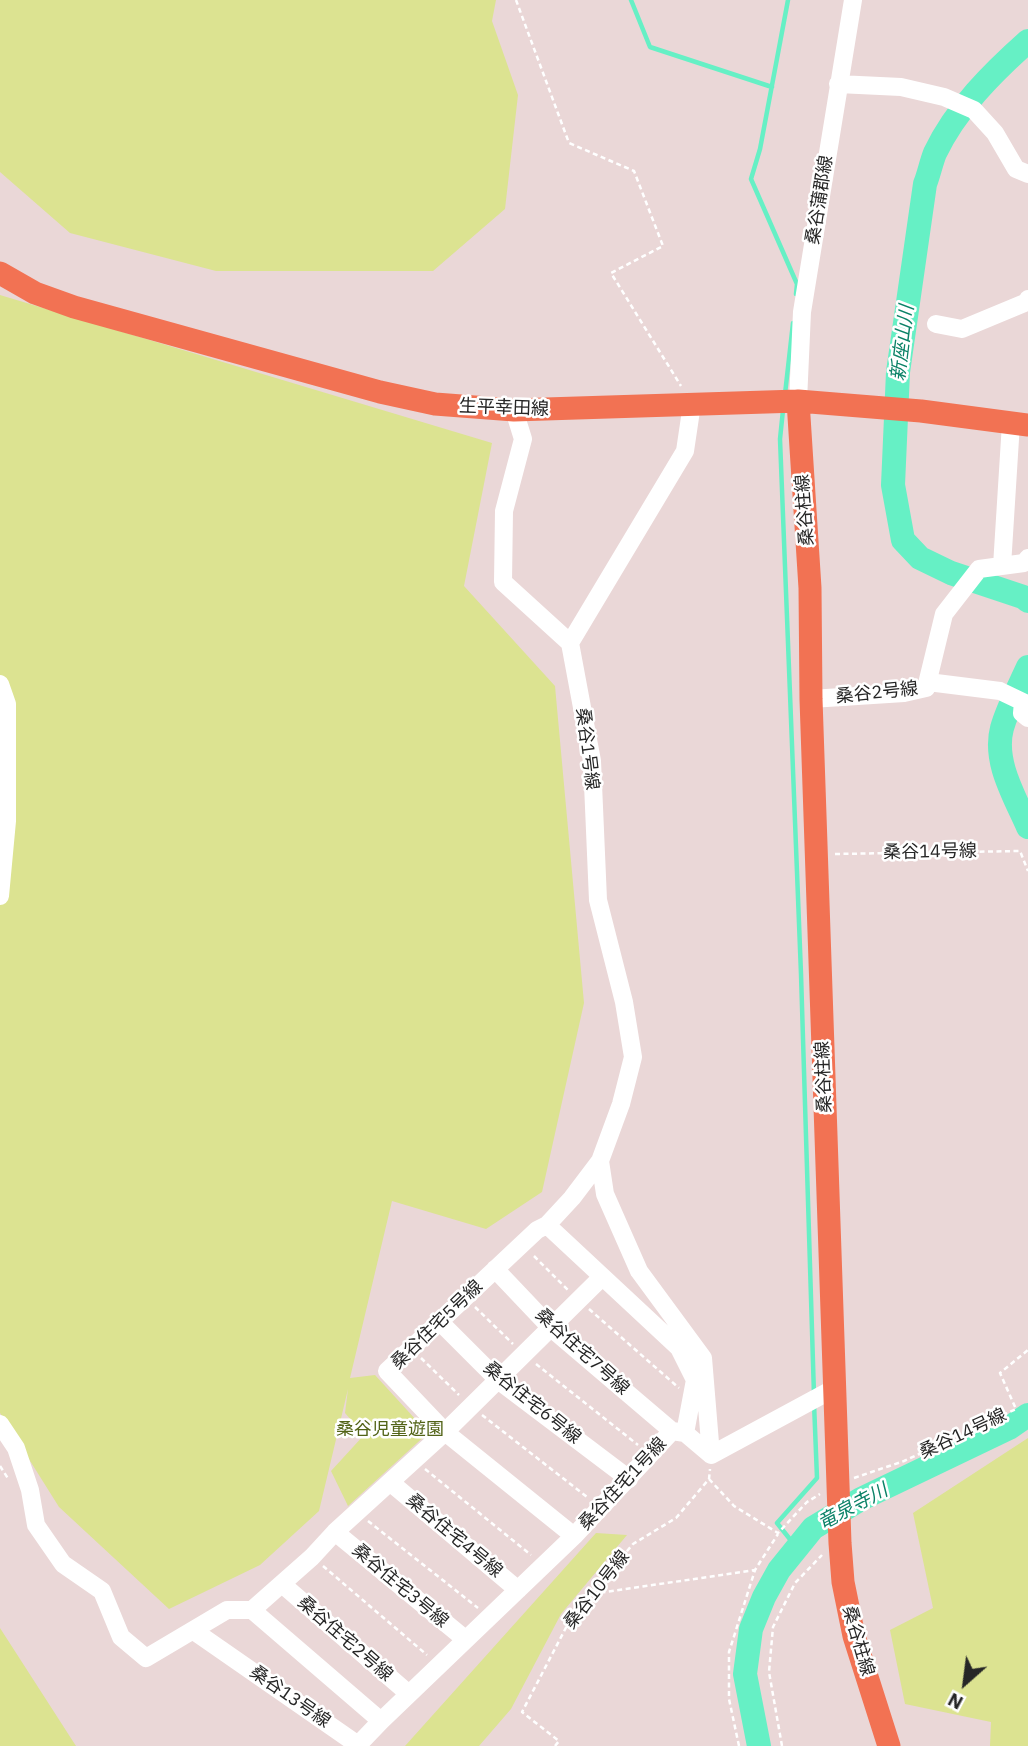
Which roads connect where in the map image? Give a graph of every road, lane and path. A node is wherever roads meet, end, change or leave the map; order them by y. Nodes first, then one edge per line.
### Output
1 (516, 0) edge
2 (853, 0) edge
3 (838, 84) junction
4 (1028, 174) edge
5 (0, 274) edge
6 (1028, 299) edge
7 (936, 324) dead end
8 (798, 401) junction
9 (692, 404) junction
10 (514, 410) junction
11 (1020, 424) edge
12 (1028, 558) edge
13 (1002, 566) junction
14 (570, 643) junction
15 (928, 682) junction
16 (0, 684) edge
17 (811, 699) junction
18 (1028, 718) edge
19 (818, 854) junction
20 (1028, 871) edge
21 (0, 896) edge
22 (600, 1161) junction
23 (547, 1225) junction
24 (522, 1244) junction
25 (495, 1269) junction
26 (602, 1278) junction
27 (466, 1297) junction
28 (579, 1300) junction
29 (439, 1321) junction
30 (551, 1328) junction
31 (411, 1348) junction
32 (1028, 1350) edge
33 (524, 1355) junction
34 (498, 1380) junction
35 (835, 1388) junction
36 (691, 1399) junction
37 (471, 1406) junction
38 (0, 1424) edge
39 (445, 1432) junction
40 (678, 1432) junction
41 (651, 1455) junction
42 (711, 1455) junction
43 (414, 1460) junction
44 (629, 1479) junction
45 (709, 1479) junction
46 (390, 1482) junction
47 (837, 1483) junction
48 (601, 1508) junction
49 (357, 1512) junction
50 (335, 1532) junction
51 (778, 1533) junction
52 (574, 1536) junction
53 (840, 1543) junction
54 (312, 1557) junction
55 (544, 1565) junction
56 (755, 1570) junction
57 (282, 1584) junction
58 (518, 1590) junction
59 (592, 1594) junction
60 (252, 1610) junction
61 (489, 1617) junction
62 (194, 1631) junction
63 (465, 1639) junction
64 (439, 1665) junction
65 (408, 1694) junction
66 (381, 1721) junction
67 (555, 1746) edge
68 (739, 1746) edge
69 (782, 1746) edge
70 (889, 1746) edge

1 - 9 path
2 - 3 street, 桑谷蒲郡線
3 - 4 street
3 - 8 street, 桑谷蒲郡線
5 - 10 main road, 生平幸田線
6 - 7 street
8 - 9 main road, 生平幸田線
8 - 11 main road, 生平幸田線
8 - 17 main road, 桑谷柱線
9 - 10 main road, 生平幸田線
9 - 14 street
10 - 14 street
11 - 13 street
12 - 13 street, 桑谷2号線
13 - 15 street, 桑谷2号線
14 - 22 street, 桑谷1号線
15 - 17 street, 桑谷2号線
15 - 18 street
16 - 21 street
17 - 19 main road, 桑谷柱線
19 - 20 path, 桑谷14号線
19 - 35 main road, 桑谷柱線
22 - 23 street, 桑谷住宅5号線
22 - 42 street
23 - 24 street, 桑谷住宅5号線
23 - 26 street, 桑谷住宅1号線
24 - 25 street, 桑谷住宅5号線
24 - 28 path
25 - 27 street, 桑谷住宅5号線
25 - 30 street, 桑谷住宅7号線
26 - 28 street
26 - 36 street, 桑谷住宅1号線
27 - 29 street, 桑谷住宅5号線
27 - 33 path
28 - 30 street
28 - 36 path
29 - 31 street, 桑谷住宅5号線
29 - 34 street, 桑谷住宅6号線
30 - 33 street
30 - 40 street, 桑谷住宅7号線
31 - 37 path
31 - 39 street, 桑谷住宅5号線
32 - 47 path, 桑谷14号線
33 - 34 street
33 - 41 path
34 - 37 street
34 - 44 street, 桑谷住宅6号線
35 - 42 street
35 - 47 main road, 桑谷柱線
36 - 40 street, 桑谷住宅1号線
37 - 39 street
37 - 48 path
38 - 62 street
39 - 43 street
39 - 52 street, 桑谷住宅5号線
40 - 41 street, 桑谷住宅1号線
40 - 42 street, 桑谷住宅7号線
41 - 44 street, 桑谷住宅1号線
42 - 45 path
43 - 46 street
43 - 55 path
44 - 48 street, 桑谷住宅1号線
45 - 51 path
45 - 59 path, 桑谷10号線
46 - 49 street
46 - 58 street, 桑谷住宅4号線
47 - 51 path
47 - 53 main road, 桑谷柱線
48 - 52 street, 桑谷住宅1号線
49 - 50 street
49 - 61 path
50 - 54 street
50 - 63 street, 桑谷住宅3号線
51 - 56 path
52 - 55 street, 桑谷住宅1号線
53 - 69 path
53 - 70 main road, 桑谷柱線
54 - 57 street
54 - 64 path
55 - 58 street, 桑谷住宅1号線
56 - 59 path
56 - 68 path
57 - 60 street
57 - 65 street, 桑谷住宅2号線
58 - 61 street, 桑谷住宅1号線
59 - 67 path, 桑谷10号線
60 - 62 street
60 - 66 street
61 - 63 street, 桑谷住宅1号線
62 - 66 street, 桑谷13号線
63 - 64 street, 桑谷住宅1号線
64 - 65 street, 桑谷住宅1号線
65 - 66 street, 桑谷住宅1号線

